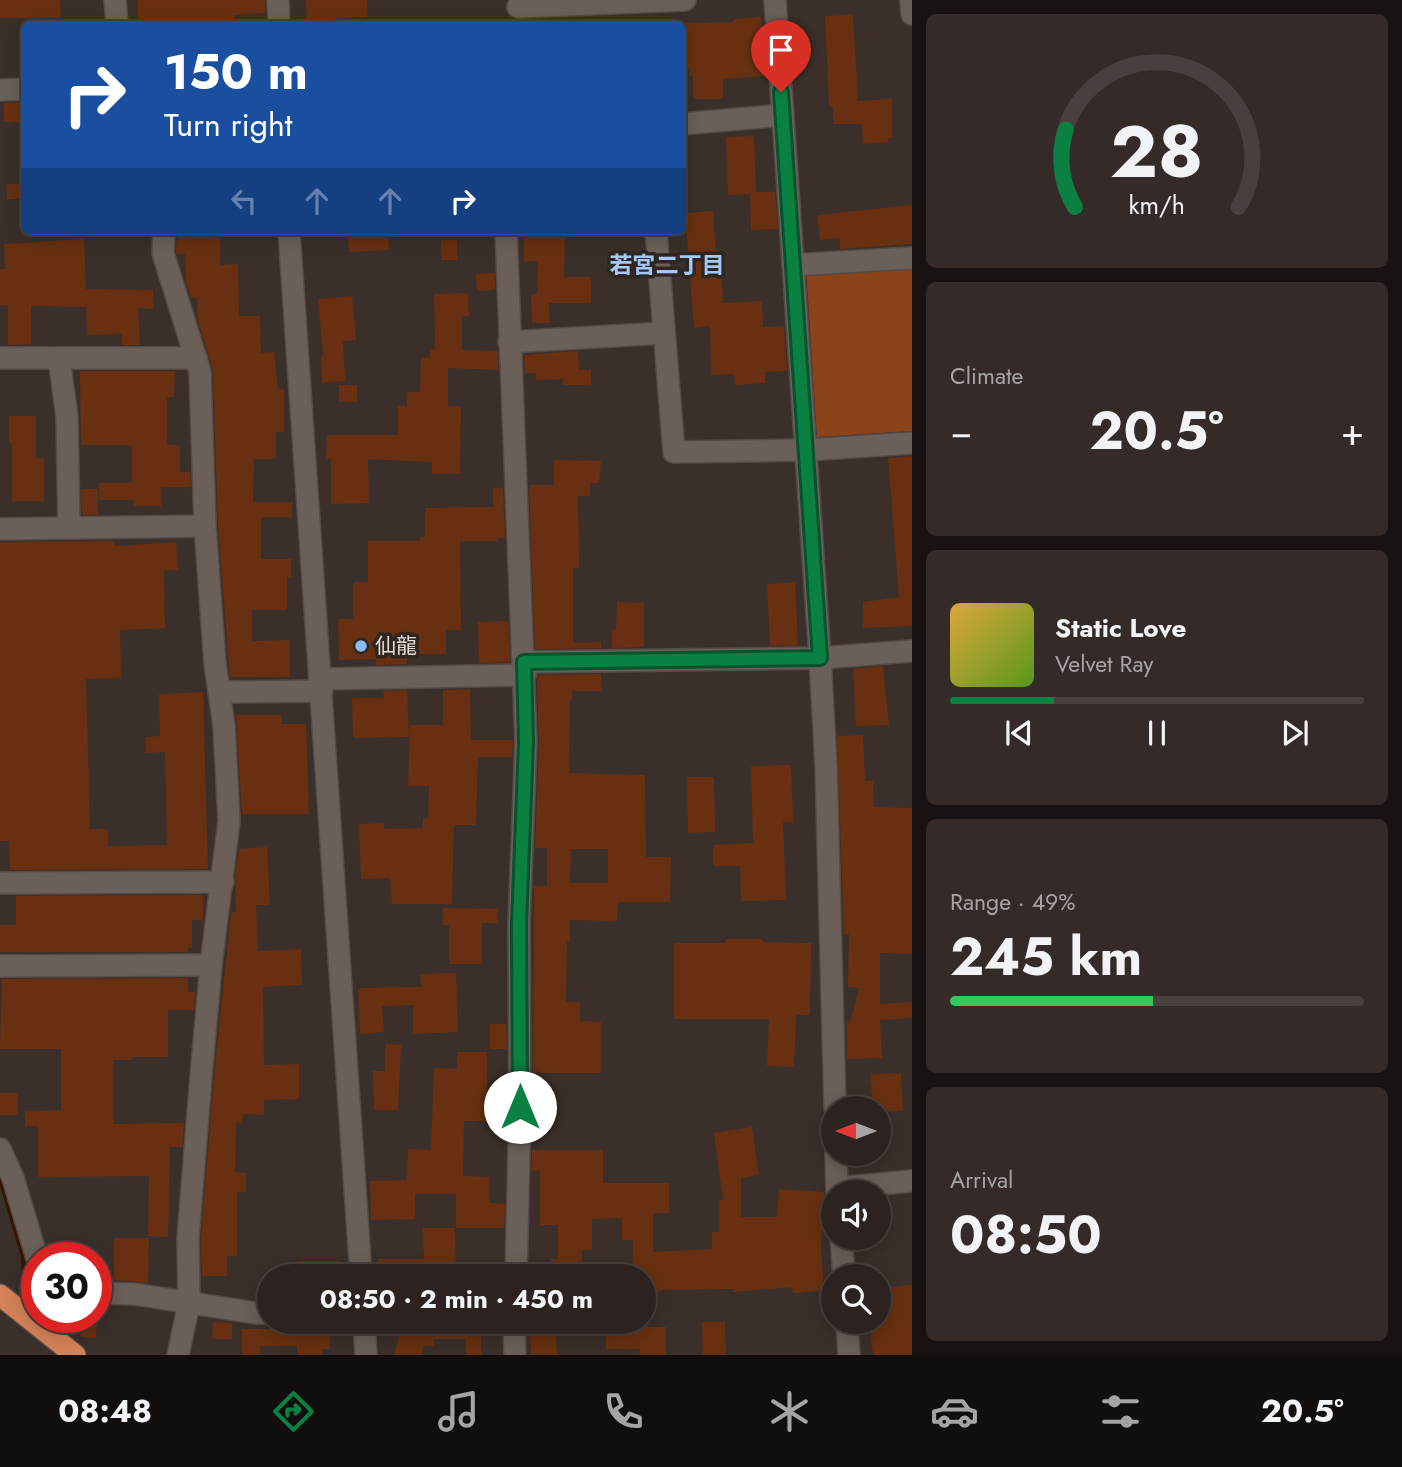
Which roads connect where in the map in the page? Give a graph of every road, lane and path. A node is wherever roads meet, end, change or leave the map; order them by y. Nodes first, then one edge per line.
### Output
1 (116, 0) edge
2 (278, 0) edge
3 (685, 0) edge
4 (775, 0) edge
5 (911, 0) edge
6 (518, 11) edge
7 (912, 14) edge
8 (117, 21) edge
9 (279, 21) edge
10 (21, 89) edge
11 (0, 90) edge
12 (783, 115) junction
13 (686, 124) edge
14 (164, 235) edge
15 (289, 235) edge
16 (506, 235) edge
17 (656, 235) edge
18 (912, 258) edge
19 (793, 265) junction
20 (664, 333) junction
21 (509, 342) junction
22 (0, 358) edge
23 (59, 358) junction
24 (196, 358) junction
25 (912, 443) edge
26 (806, 450) junction
27 (205, 526) junction
28 (69, 528) junction
29 (0, 529) edge
30 (912, 651) edge
31 (820, 658) junction
32 (524, 668) junction
33 (321, 685) junction
34 (219, 692) junction
35 (223, 881) junction
36 (0, 883) edge
37 (211, 965) junction
38 (0, 966) edge
39 (835, 1096) edge
40 (0, 1149) edge
41 (912, 1181) edge
42 (891, 1184) edge
43 (32, 1242) edge
44 (360, 1264) edge
45 (516, 1264) edge
46 (112, 1293) edge
47 (0, 1295) edge
48 (189, 1303) junction
49 (21, 1308) edge
50 (257, 1313) edge
51 (54, 1333) edge
52 (365, 1334) edge
53 (514, 1334) edge
54 (848, 1334) edge
55 (75, 1355) edge
56 (178, 1355) edge
57 (366, 1355) edge
58 (515, 1355) edge
59 (849, 1355) edge

1 - 8 street
2 - 9 street
3 - 6 street
4 - 12 street
5 - 7 street
10 - 11 street
12 - 13 street
12 - 19 street
14 - 24 street
15 - 33 street
16 - 21 street
17 - 20 street
18 - 19 street
19 - 26 street
20 - 21 street
20 - 26 street
21 - 32 street
22 - 23 street
23 - 24 street
23 - 28 street
24 - 27 street
25 - 26 street
26 - 31 street
27 - 28 street
27 - 34 street
28 - 29 street
30 - 31 street
31 - 32 street
31 - 39 street
32 - 33 street
32 - 45 street
33 - 34 street
33 - 44 street
34 - 35 street
35 - 36 street
35 - 37 street
37 - 38 street
37 - 48 street
40 - 43 street
41 - 42 street
46 - 48 street
47 - 49 highway
48 - 50 street
48 - 56 street
51 - 55 highway
52 - 57 street
53 - 58 street
54 - 59 street

